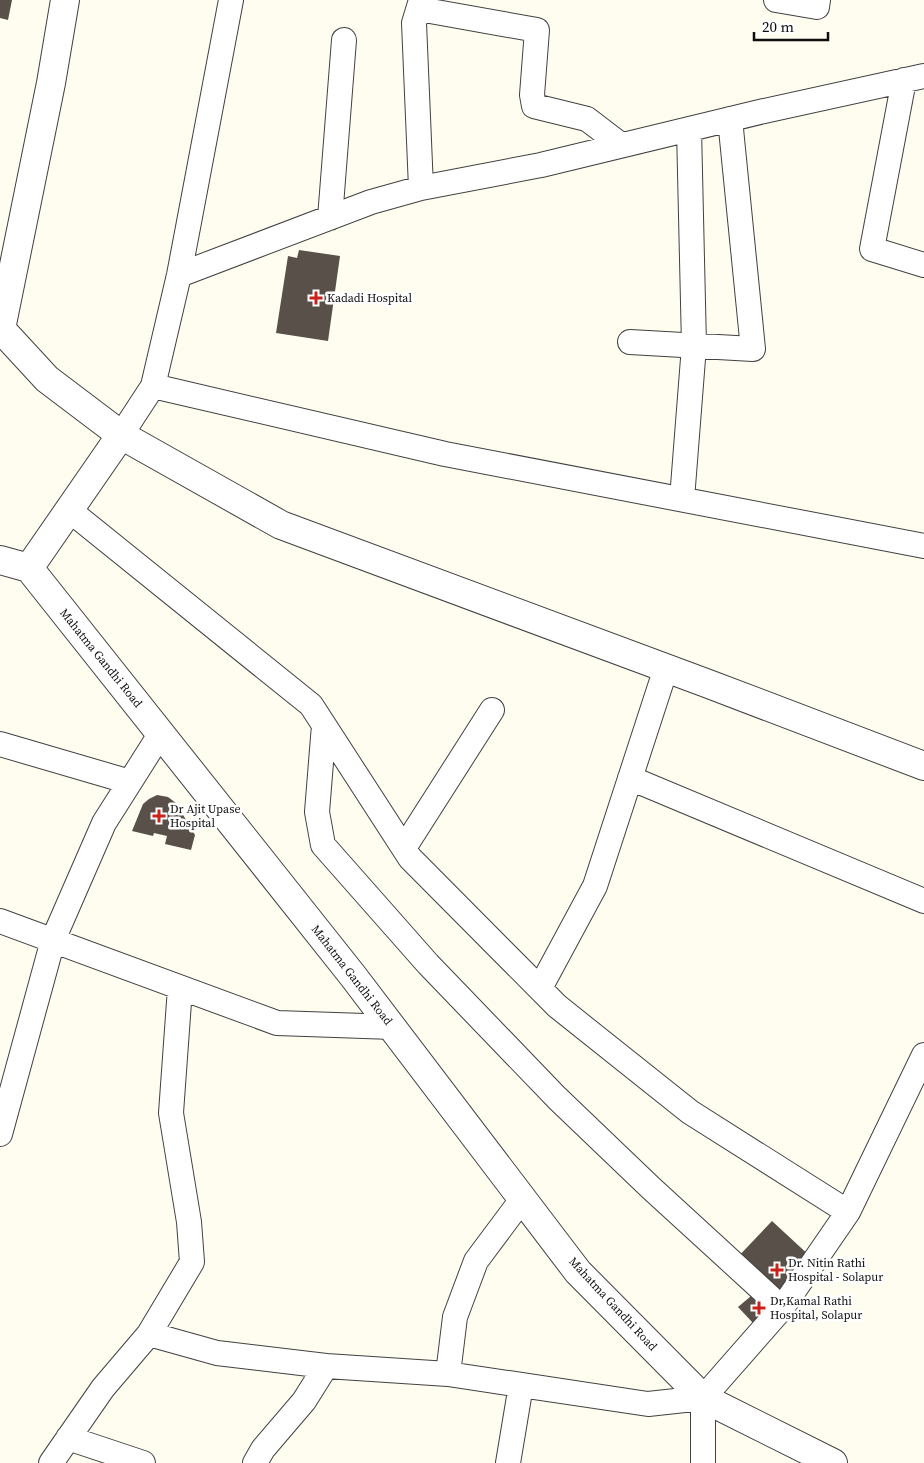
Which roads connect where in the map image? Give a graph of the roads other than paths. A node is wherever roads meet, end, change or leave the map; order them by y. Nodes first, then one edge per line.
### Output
1 (65, 0) edge
2 (231, 0) edge
3 (776, 0) edge
4 (818, 0) edge
5 (420, 5) edge
6 (344, 40) dead end
7 (914, 78) edge
8 (730, 119) junction
9 (689, 129) junction
10 (621, 145) junction
11 (421, 188) junction
12 (330, 218) junction
13 (924, 265) edge
14 (179, 275) junction
15 (0, 329) edge
16 (630, 342) dead end
17 (694, 346) junction
18 (153, 386) junction
19 (121, 435) junction
20 (682, 499) junction
21 (69, 510) junction
22 (924, 546) edge
23 (0, 560) edge
24 (29, 568) junction
25 (666, 668) junction
26 (492, 710) dead end
27 (324, 725) junction
28 (161, 733) junction
29 (0, 744) edge
30 (924, 766) edge
31 (630, 778) junction
32 (130, 782) junction
33 (404, 848) junction
34 (924, 901) edge
35 (0, 921) edge
36 (53, 940) junction
37 (180, 988) junction
38 (540, 988) junction
39 (393, 1027) junction
40 (924, 1057) edge
41 (0, 1134) edge
42 (523, 1198) junction
43 (848, 1212) junction
44 (782, 1308) junction
45 (149, 1334) junction
46 (326, 1366) junction
47 (448, 1374) junction
48 (521, 1386) junction
49 (703, 1398) junction
50 (68, 1438) junction
51 (51, 1463) edge
52 (143, 1463) edge
53 (256, 1463) edge
54 (508, 1463) edge
55 (703, 1463) edge
56 (832, 1463) edge

1 - 15 street
2 - 14 street
3 - 4 street
5 - 10 street
5 - 11 street
6 - 12 street
7 - 8 street
7 - 13 street
8 - 9 street
8 - 17 street
9 - 10 street
9 - 17 street
10 - 11 street
11 - 12 street
12 - 14 street
14 - 18 street
15 - 19 street
16 - 17 street
17 - 20 street
18 - 19 street
18 - 20 street
19 - 21 street
19 - 25 street
20 - 22 street
21 - 24 street
21 - 27 street
23 - 24 street
24 - 28 street, Mahatma Gandhi Road
25 - 30 street
25 - 31 street
26 - 33 street
27 - 33 street
27 - 44 street
28 - 32 street
28 - 39 street, Mahatma Gandhi Road
29 - 32 street
31 - 34 street
31 - 38 street
32 - 36 street
33 - 38 street
35 - 36 street
36 - 37 street
36 - 41 street
37 - 39 street
37 - 45 street
38 - 43 street
39 - 42 street, Mahatma Gandhi Road
40 - 43 street
42 - 47 street
42 - 49 street, Mahatma Gandhi Road
43 - 44 street
44 - 49 street
45 - 46 street
45 - 50 street
46 - 47 street
46 - 53 street
47 - 48 street
48 - 49 street
48 - 54 street
49 - 55 street
49 - 56 street, Mahatma Gandhi Road
50 - 51 street
50 - 52 street

